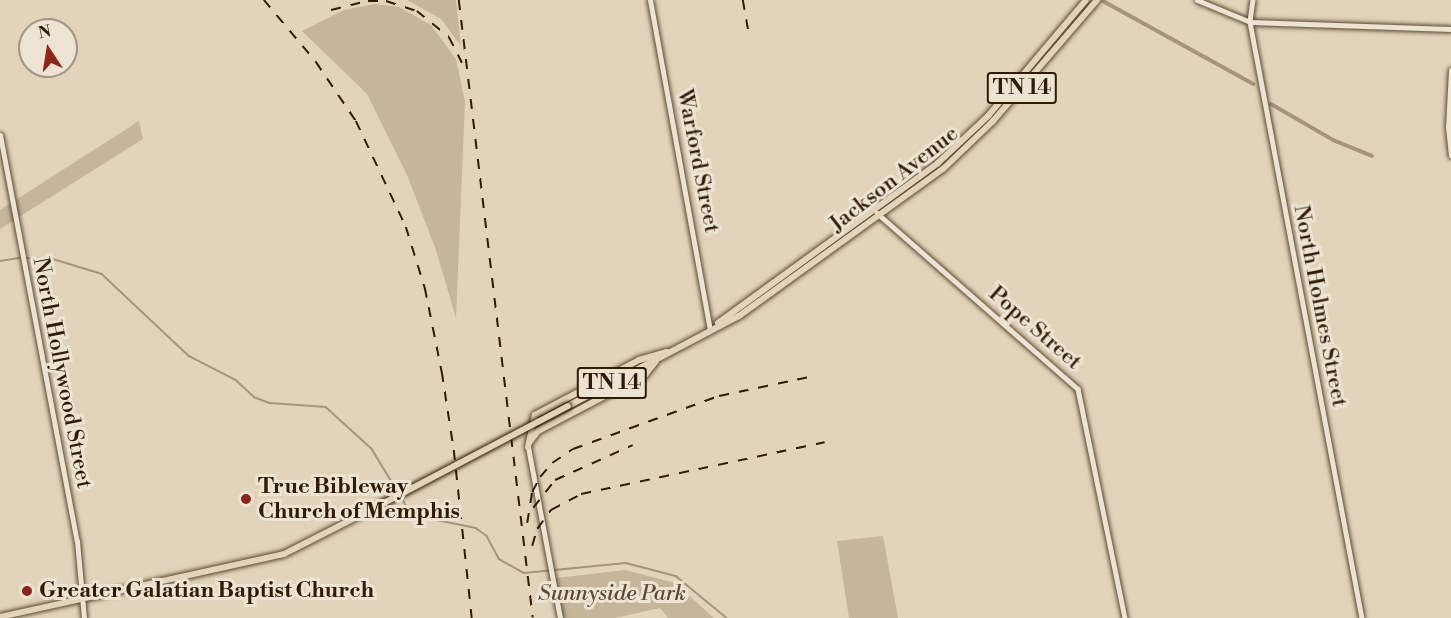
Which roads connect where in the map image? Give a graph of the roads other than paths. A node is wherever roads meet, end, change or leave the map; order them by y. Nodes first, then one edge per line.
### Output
1 (650, 0) edge
2 (1086, 0) edge
3 (1197, 0) edge
4 (1253, 0) edge
5 (1096, 1) edge
6 (1250, 22) junction
7 (1451, 29) edge
8 (1451, 70) edge
9 (0, 135) edge
10 (1451, 156) edge
11 (874, 210) junction
12 (880, 215) junction
13 (710, 330) junction
14 (671, 351) junction
15 (656, 360) junction
16 (528, 447) junction
17 (82, 599) junction
18 (0, 617) edge
19 (84, 618) edge
20 (560, 618) edge
21 (1125, 618) edge
22 (1362, 618) edge

1 - 13 main road, Warford Street
2 - 11 main road, Jackson Avenue / TN 14
3 - 6 main road
4 - 6 street, North Holmes Street
5 - 12 main road, Jackson Avenue / TN 14
6 - 7 main road
6 - 22 street, North Holmes Street
8 - 10 main road
9 - 17 main road, North Hollywood Street
11 - 12 street, Pope Street
11 - 13 main road, Jackson Avenue / TN 14
12 - 13 main road, Jackson Avenue / TN 14
12 - 21 street, Pope Street
13 - 14 main road, Jackson Avenue / TN 14
14 - 15 main road, Jackson Avenue / TN 14
14 - 16 main road
15 - 16 main road
15 - 17 main road, Jackson Avenue / TN 14, bridge
16 - 20 main road
17 - 18 main road, Jackson Avenue / TN 14
17 - 19 main road, North Hollywood Street

